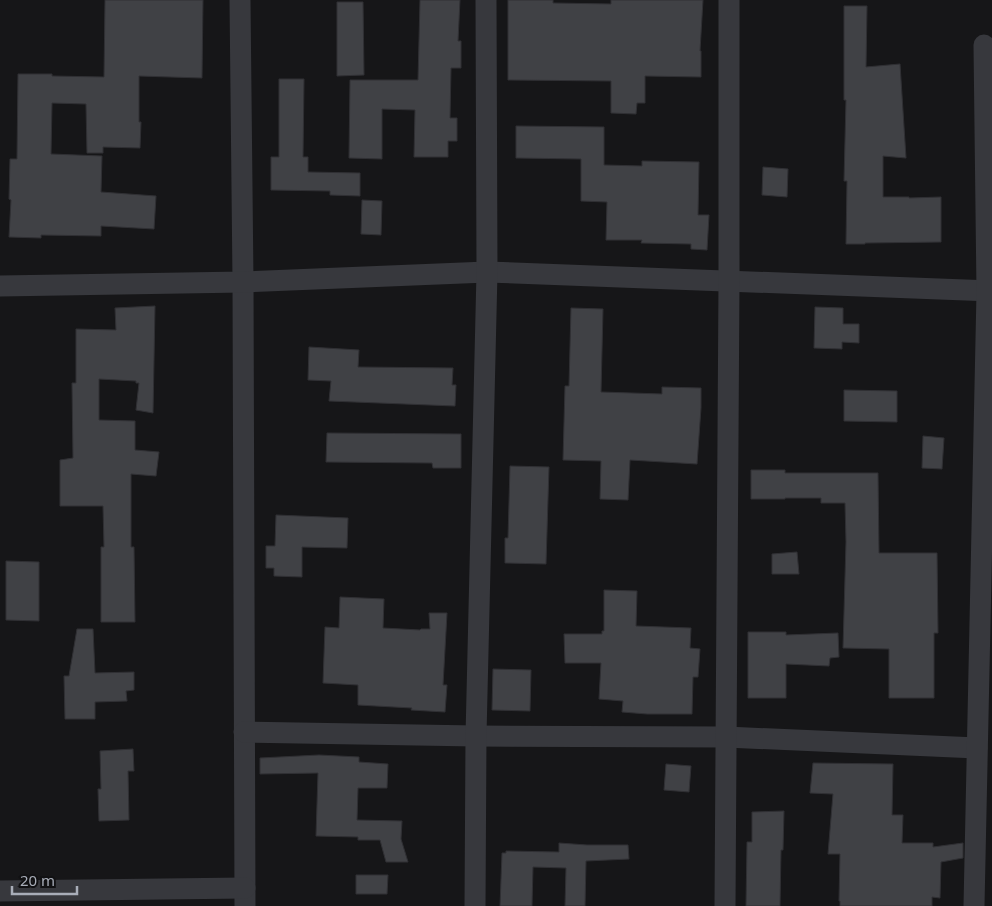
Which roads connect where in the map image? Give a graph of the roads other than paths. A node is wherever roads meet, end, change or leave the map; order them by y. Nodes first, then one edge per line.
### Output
1 (240, 0) edge
2 (486, 0) edge
3 (729, 0) edge
4 (984, 45) dead end
5 (487, 272) junction
6 (728, 281) junction
7 (243, 282) junction
8 (0, 286) edge
9 (989, 292) edge
10 (244, 732) junction
11 (476, 736) junction
12 (726, 737) junction
13 (977, 748) junction
14 (984, 835) edge
15 (0, 891) edge
16 (244, 897) edge
17 (475, 906) edge
18 (725, 906) edge
19 (974, 906) edge

1 - 7 street
2 - 5 street
3 - 6 street
4 - 9 street
5 - 6 street
5 - 7 street
5 - 11 street
6 - 9 street
6 - 12 street
7 - 8 street
7 - 10 street
9 - 13 street
10 - 11 street
10 - 16 street
11 - 12 street
11 - 17 street
12 - 13 street
12 - 18 street
13 - 14 street
14 - 19 street
15 - 16 street

